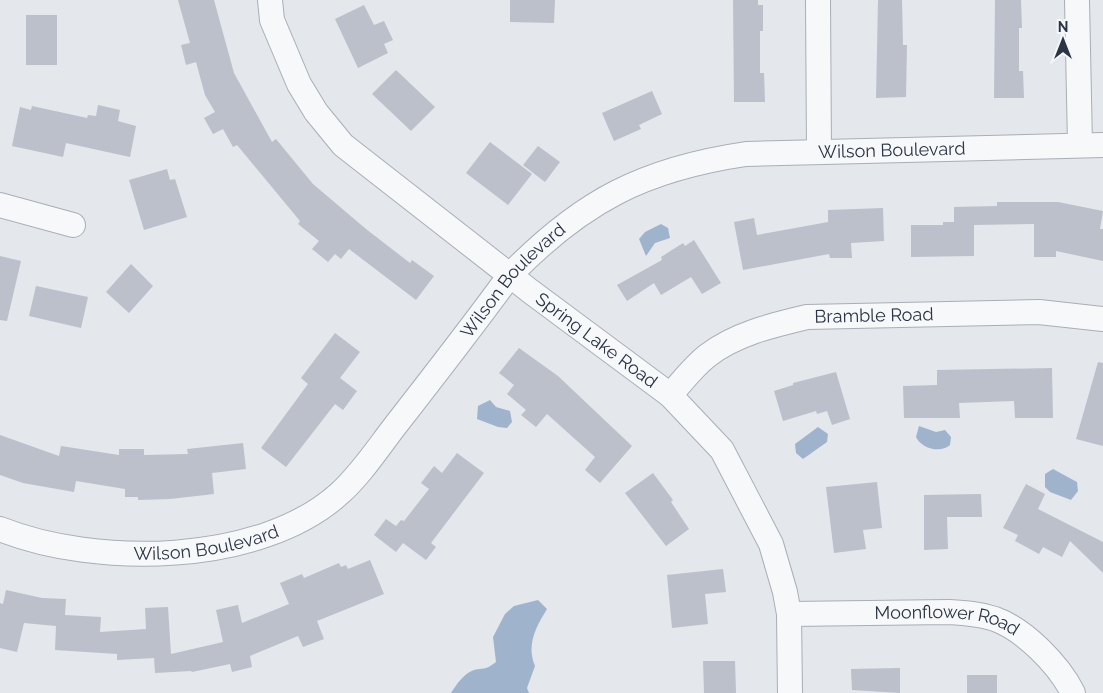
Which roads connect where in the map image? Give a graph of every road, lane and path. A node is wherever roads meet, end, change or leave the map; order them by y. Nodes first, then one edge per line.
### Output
1 (270, 0) edge
2 (818, 0) edge
3 (1077, 0) edge
4 (1080, 145) junction
5 (1103, 145) edge
6 (819, 151) junction
7 (0, 206) edge
8 (73, 225) dead end
9 (510, 274) junction
10 (1103, 319) edge
11 (670, 395) junction
12 (0, 529) edge
13 (790, 614) junction
14 (790, 693) edge
15 (1073, 693) edge

1 - 9 street, Spring Lake Road
2 - 6 street
3 - 4 street
4 - 5 street, Wilson Boulevard
4 - 6 street, Wilson Boulevard
6 - 9 street, Wilson Boulevard
7 - 8 street
9 - 11 street, Spring Lake Road
9 - 12 street, Wilson Boulevard
10 - 11 street, Bramble Road
11 - 13 street, Spring Lake Road
13 - 14 street, Spring Lake Road
13 - 15 street, Moonflower Road

